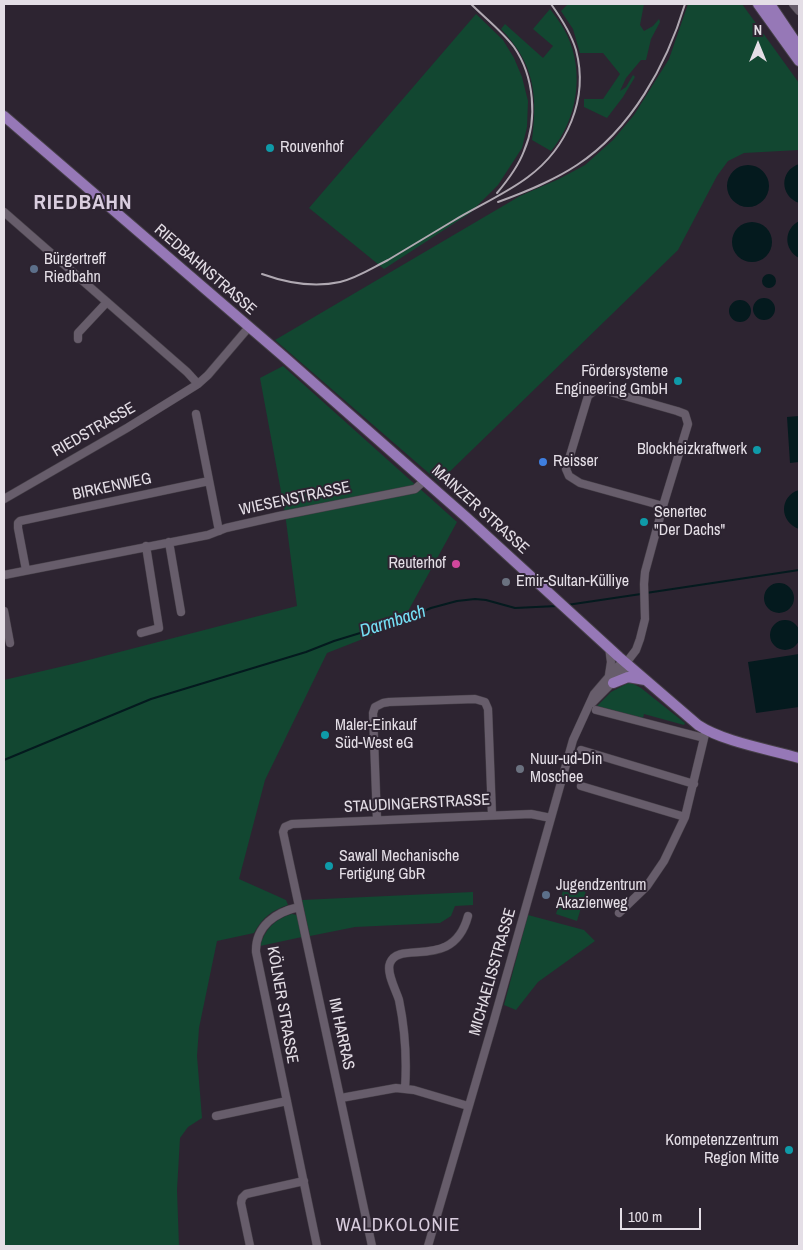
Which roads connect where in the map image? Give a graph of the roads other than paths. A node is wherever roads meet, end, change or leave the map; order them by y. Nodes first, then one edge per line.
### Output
1 (758, 4) edge
2 (770, 4) edge
3 (793, 4) edge
4 (799, 11) edge
5 (799, 47) edge
6 (799, 61) edge
7 (4, 116) edge
8 (4, 212) edge
9 (107, 302) junction
10 (249, 327) junction
11 (78, 340) dead end
12 (274, 348) joint
13 (198, 384) junction
14 (196, 414) dead end
15 (209, 481) junction
16 (424, 481) junction
17 (4, 500) edge
18 (663, 506) junction
19 (219, 531) junction
20 (169, 542) junction
21 (146, 546) junction
22 (26, 570) junction
23 (4, 575) edge
24 (4, 611) edge
25 (181, 612) dead end
26 (141, 633) dead end
27 (10, 643) dead end
28 (610, 647) junction
29 (626, 663) junction
30 (611, 679) junction
31 (646, 680) junction
32 (596, 710) dead end
33 (705, 734) junction
34 (581, 750) dead end
35 (799, 758) edge
36 (694, 784) junction
37 (581, 786) dead end
38 (492, 815) junction
39 (685, 817) junction
40 (551, 818) junction
41 (377, 820) junction
42 (285, 827) joint
43 (300, 907) junction
44 (619, 913) dead end
45 (468, 916) dead end
46 (405, 1089) junction
47 (341, 1098) junction
48 (286, 1101) junction
49 (468, 1106) junction
50 (216, 1116) dead end
51 (304, 1181) junction
52 (250, 1246) edge
53 (317, 1246) edge
54 (372, 1246) edge
55 (428, 1246) edge

1 - 6 main road
2 - 5 main road
3 - 4 street
7 - 10 main road, RIEDBAHNSTRASSE
8 - 9 street
9 - 11 street
9 - 13 street
10 - 12 main road, RIEDBAHNSTRASSE
10 - 13 street, RIEDSTRASSE
12 - 16 main road, MAINZER STRASSE
13 - 17 street, RIEDSTRASSE
14 - 15 street
15 - 19 street
15 - 22 street, BIRKENWEG
16 - 19 street, WIESENSTRASSE
16 - 28 main road, MAINZER STRASSE
18 - 18 street, MICHAELISSTRASSE
18 - 29 street, MICHAELISSTRASSE
19 - 20 street, WIESENSTRASSE
20 - 21 street, WIESENSTRASSE
20 - 25 street
21 - 22 street, WIESENSTRASSE
21 - 26 street
22 - 23 street, WIESENSTRASSE
24 - 27 street
28 - 29 main road, MAINZER STRASSE
28 - 30 street
29 - 30 street, MICHAELISSTRASSE
29 - 31 main road, MAINZER STRASSE
30 - 31 main road
30 - 40 street, MICHAELISSTRASSE
31 - 33 main road, MAINZER STRASSE
32 - 33 street
33 - 35 main road, MAINZER STRASSE
33 - 36 street
34 - 36 street
36 - 39 street
37 - 39 street
38 - 40 street, STAUDINGERSTRASSE
38 - 41 street, STAUDINGERSTRASSE
38 - 41 street
39 - 44 street
40 - 49 street, MICHAELISSTRASSE
41 - 42 street, STAUDINGERSTRASSE
42 - 43 street, IM HARRAS
43 - 47 street, IM HARRAS
43 - 48 street, KÖLNER STRASSE
45 - 46 street
46 - 47 street
46 - 49 street
47 - 54 street, IM HARRAS
48 - 50 street
48 - 51 street, KÖLNER STRASSE
49 - 55 street, MICHAELISSTRASSE
51 - 52 street
51 - 53 street, KÖLNER STRASSE

